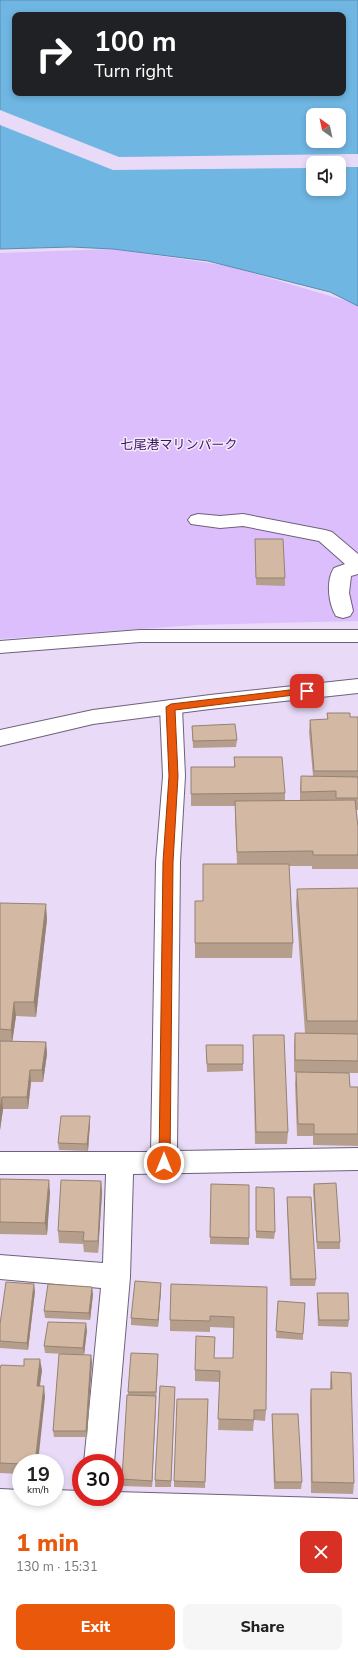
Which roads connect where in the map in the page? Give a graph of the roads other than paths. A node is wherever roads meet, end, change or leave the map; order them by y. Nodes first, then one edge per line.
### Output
1 (198, 520) dead end
2 (358, 566) edge
3 (343, 611) dead end
4 (358, 636) edge
5 (0, 647) edge
6 (358, 686) edge
7 (171, 707) junction
8 (0, 738) edge
9 (358, 1159) edge
10 (0, 1163) edge
11 (120, 1163) junction
12 (164, 1163) junction
13 (0, 1267) edge
14 (116, 1277) junction
15 (100, 1454) edge
16 (72, 1502) edge
17 (124, 1503) edge
18 (0, 1504) edge
19 (358, 1514) edge

1 - 2 street
2 - 3 street
4 - 5 lane
6 - 7 street
7 - 8 street
7 - 12 street
9 - 12 street
10 - 11 street
11 - 12 street
11 - 14 street
13 - 14 street
14 - 15 street
16 - 18 street
17 - 19 street

